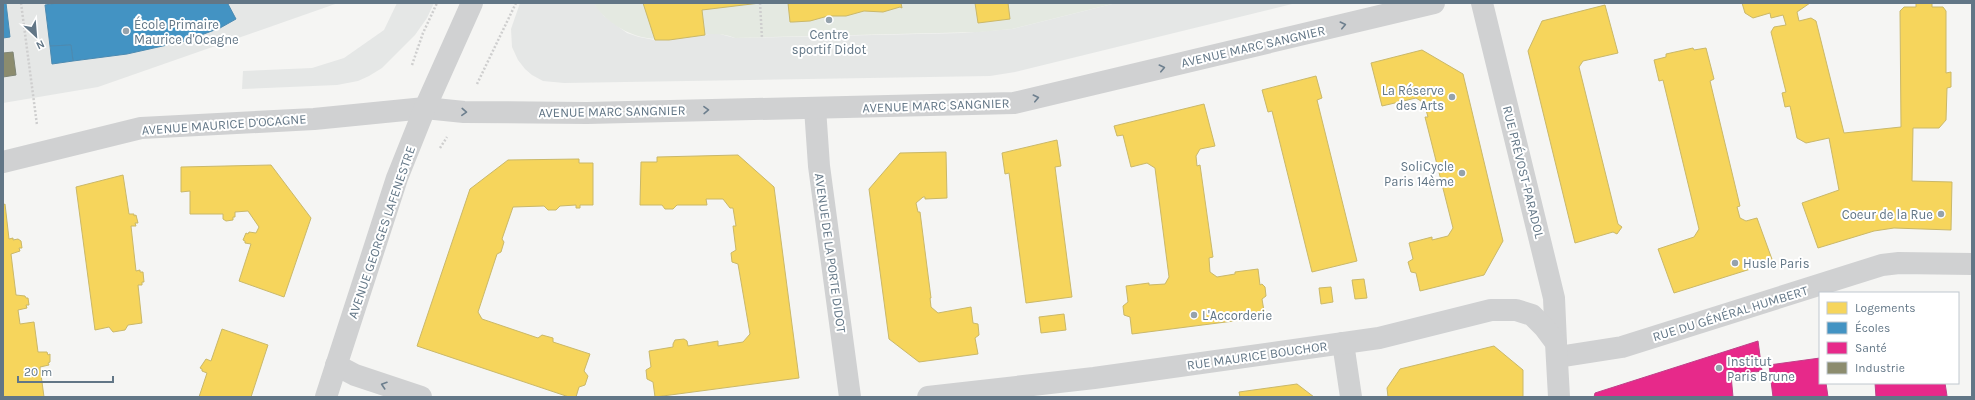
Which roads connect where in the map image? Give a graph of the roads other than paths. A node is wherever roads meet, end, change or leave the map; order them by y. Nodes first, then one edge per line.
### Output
1 (472, 3) edge
2 (1434, 3) edge
3 (1482, 3) edge
4 (425, 108) junction
5 (815, 108) junction
6 (3, 162) edge
7 (1972, 264) edge
8 (1343, 343) junction
9 (1557, 350) junction
10 (336, 366) junction
11 (1061, 390) edge
12 (326, 397) edge
13 (421, 397) edge
14 (850, 397) edge
15 (928, 397) edge
16 (1351, 397) edge
17 (1559, 397) edge

1 - 4 street, AVENUE GEORGES LAFENESTRE
5 -> 2 street, AVENUE MARC SANGNIER
3 - 9 street, RUE PRÉVOST-PARADOL
4 -> 5 street, AVENUE MARC SANGNIER
4 - 6 street, AVENUE MAURICE D'OCAGNE
4 - 10 street, AVENUE GEORGES LAFENESTRE
5 - 14 street, AVENUE DE LA PORTE DIDOT
7 - 9 street, RUE DU GÉNÉRAL HUMBERT
8 - 9 street, RUE MAURICE BOUCHOR
8 - 11 street, RUE MAURICE BOUCHOR
8 - 16 street
9 - 17 street, RUE PRÉVOST-PARADOL
10 - 12 street, AVENUE GEORGES LAFENESTRE
13 -> 10 street
11 - 15 street, RUE MAURICE BOUCHOR

